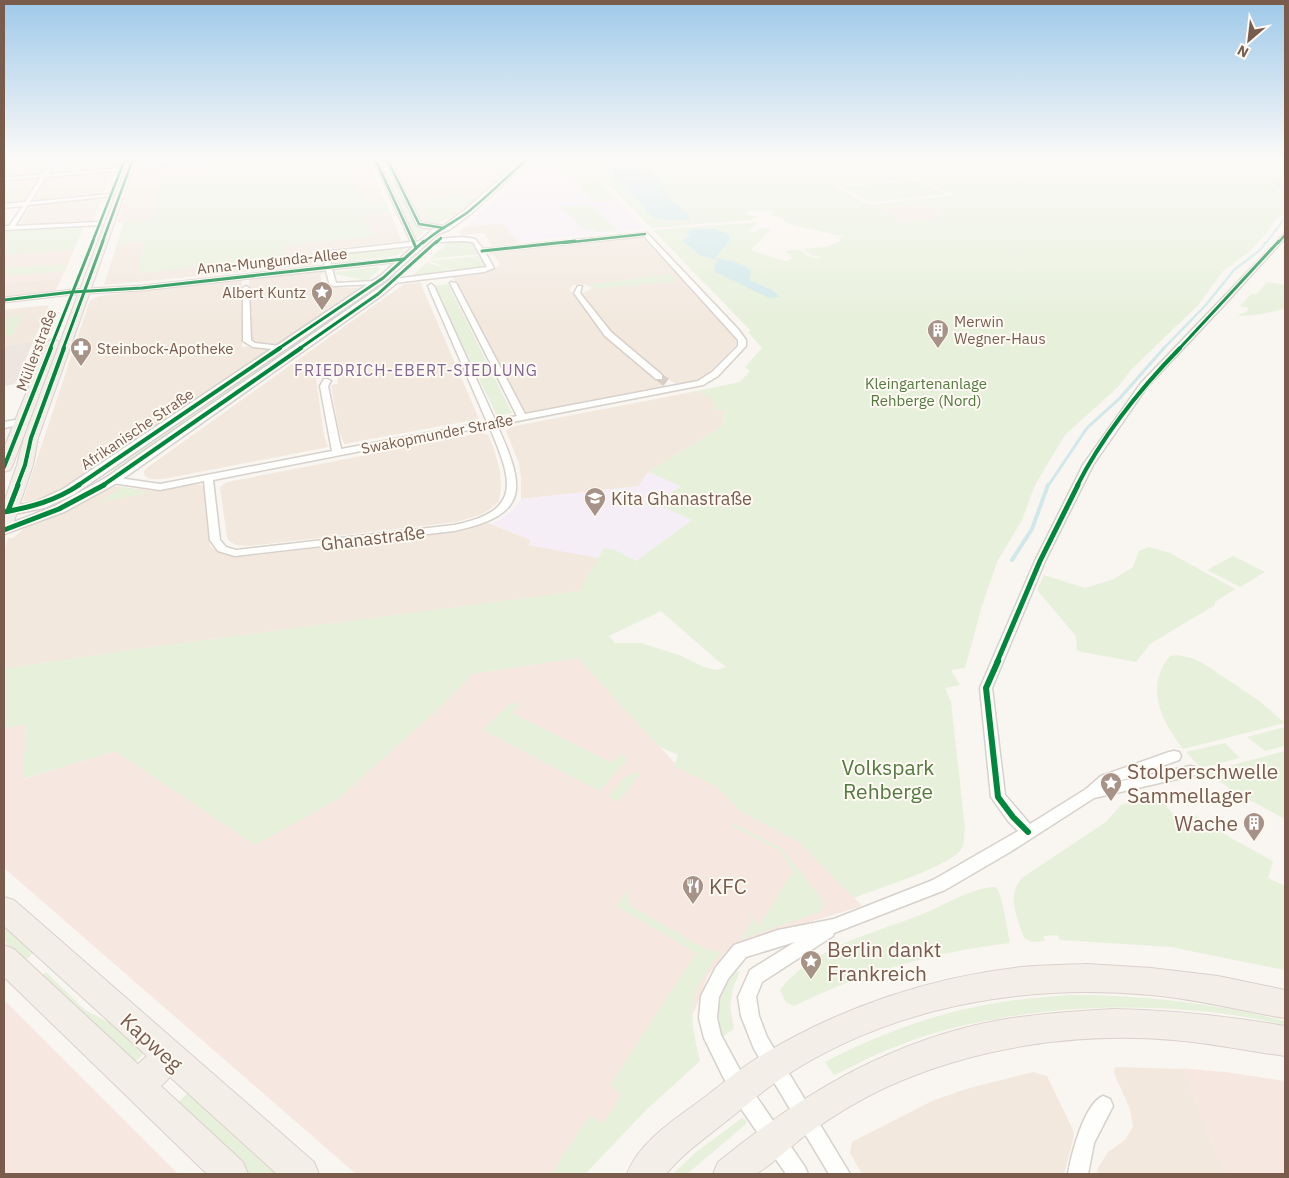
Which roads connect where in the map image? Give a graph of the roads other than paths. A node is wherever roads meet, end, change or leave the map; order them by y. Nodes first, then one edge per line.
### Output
1 (18, 214) edge
2 (103, 214) edge
3 (108, 214) edge
4 (402, 214) edge
5 (414, 214) edge
6 (465, 214) edge
7 (99, 224) junction
8 (7, 228) edge
9 (446, 228) junction
10 (1285, 235) edge
11 (438, 241) junction
12 (418, 245) junction
13 (482, 251) junction
14 (419, 258) junction
15 (404, 259) junction
16 (328, 268) junction
17 (451, 279) junction
18 (394, 281) junction
19 (429, 281) junction
20 (246, 283) junction
21 (580, 287) dead end
22 (376, 288) junction
23 (77, 295) junction
24 (4, 300) edge
25 (4, 306) edge
26 (277, 348) junction
27 (295, 351) junction
28 (659, 377) tunnel mouth
29 (327, 381) dead end
30 (522, 417) junction
31 (22, 422) junction
32 (492, 423) junction
33 (4, 425) edge
34 (337, 453) junction
35 (4, 467) edge
36 (91, 476) junction
37 (208, 478) junction
38 (112, 480) junction
39 (5, 516) edge
40 (4, 530) edge
41 (1174, 756) dead end
42 (1190, 771) dead end
43 (1090, 793) junction
44 (1028, 832) junction
45 (4, 909) edge
46 (834, 926) junction
47 (4, 958) edge
48 (1285, 1004) edge
49 (1285, 1041) edge
50 (168, 1057) junction
51 (772, 1065) junction
52 (138, 1086) junction
53 (740, 1090) junction
54 (1102, 1106) dead end
55 (806, 1116) junction
56 (773, 1139) junction
57 (231, 1174) edge
58 (302, 1174) edge
59 (644, 1174) edge
60 (730, 1174) edge
61 (798, 1174) edge
62 (840, 1174) edge
63 (1078, 1174) edge

1 - 8 street
2 - 7 main road, Müllerstraße
3 - 23 main road, Müllerstraße
4 - 12 street
5 - 9 street
6 - 9 street, Afrikanische Straße
7 - 8 street
7 - 23 main road, Müllerstraße
9 - 11 street, Afrikanische Straße
9 - 12 street, Afrikanische Straße
10 - 44 street
11 - 12 street
11 - 13 street
11 - 14 street, Afrikanische Straße
12 - 15 street, Afrikanische Straße
12 - 16 street
13 - 17 street
13 - 30 street, Swakopmunder Straße
14 - 15 street
14 - 18 street, Afrikanische Straße
15 - 16 street, Anna-Mungunda-Allee
15 - 22 street, Afrikanische Straße
16 - 20 street, Anna-Mungunda-Allee
16 - 22 street
17 - 19 street
17 - 30 street
18 - 19 street
18 - 22 street, Afrikanische Straße
19 - 32 street
20 - 23 street, Anna-Mungunda-Allee
20 - 26 street
21 - 28 street
22 - 26 street, Afrikanische Straße
22 - 27 street, Afrikanische Straße
23 - 24 street
23 - 25 street
23 - 31 main road, Müllerstraße
23 - 39 main road, Müllerstraße
26 - 27 street
26 - 36 street, Afrikanische Straße
27 - 38 street, Afrikanische Straße
29 - 34 street
30 - 32 street, Swakopmunder Straße
31 - 33 street
31 - 35 main road, Müllerstraße
32 - 34 street, Swakopmunder Straße
32 - 37 street, Ghanastraße
34 - 37 street, Swakopmunder Straße
36 - 38 street, Afrikanische Straße
36 - 39 street, Afrikanische Straße
37 - 38 street, Swakopmunder Straße
38 - 40 street, Afrikanische Straße
41 - 43 street
42 - 43 street
43 - 44 street
44 - 46 street
45 - 50 main road, Kapweg
46 - 51 street
46 - 53 street
47 - 52 main road
48 - 51 main road
49 - 55 main road
50 - 52 main road
50 - 58 main road, Kapweg
51 - 53 main road
51 - 55 street
52 - 57 main road
53 - 56 street
53 - 59 main road
54 - 63 street
55 - 56 main road
55 - 62 street
56 - 60 main road
56 - 61 street

